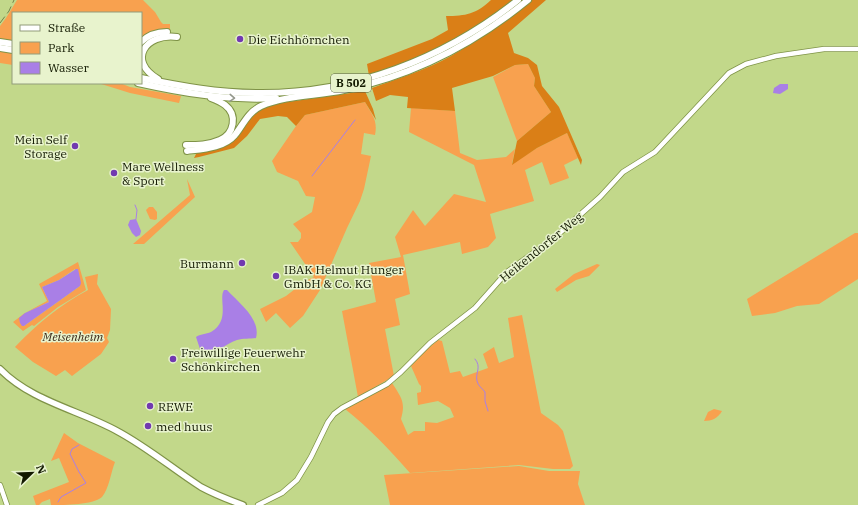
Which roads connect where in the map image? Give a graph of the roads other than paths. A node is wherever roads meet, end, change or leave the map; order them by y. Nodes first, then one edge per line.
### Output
1 (518, 0) edge
2 (528, 0) edge
3 (142, 41) edge
4 (0, 42) edge
5 (12, 44) edge
6 (0, 48) edge
7 (858, 49) edge
8 (12, 50) edge
9 (142, 57) edge
10 (142, 57) edge
11 (142, 78) edge
12 (165, 83) junction
13 (142, 84) edge
14 (202, 95) junction
15 (302, 97) junction
16 (0, 368) edge
17 (0, 485) edge
18 (7, 505) edge
19 (243, 505) edge
20 (258, 505) edge

1 - 12 highway, B 502
2 - 15 highway, B 502
3 - 9 highway
4 - 5 highway
6 - 8 highway
7 - 20 street, Heikendorfer Weg
10 - 12 highway
11 - 12 highway, B 502
13 - 14 highway, B 502
14 -> 15 highway, B 502
14 - 15 highway
16 - 19 main road
17 - 18 street

